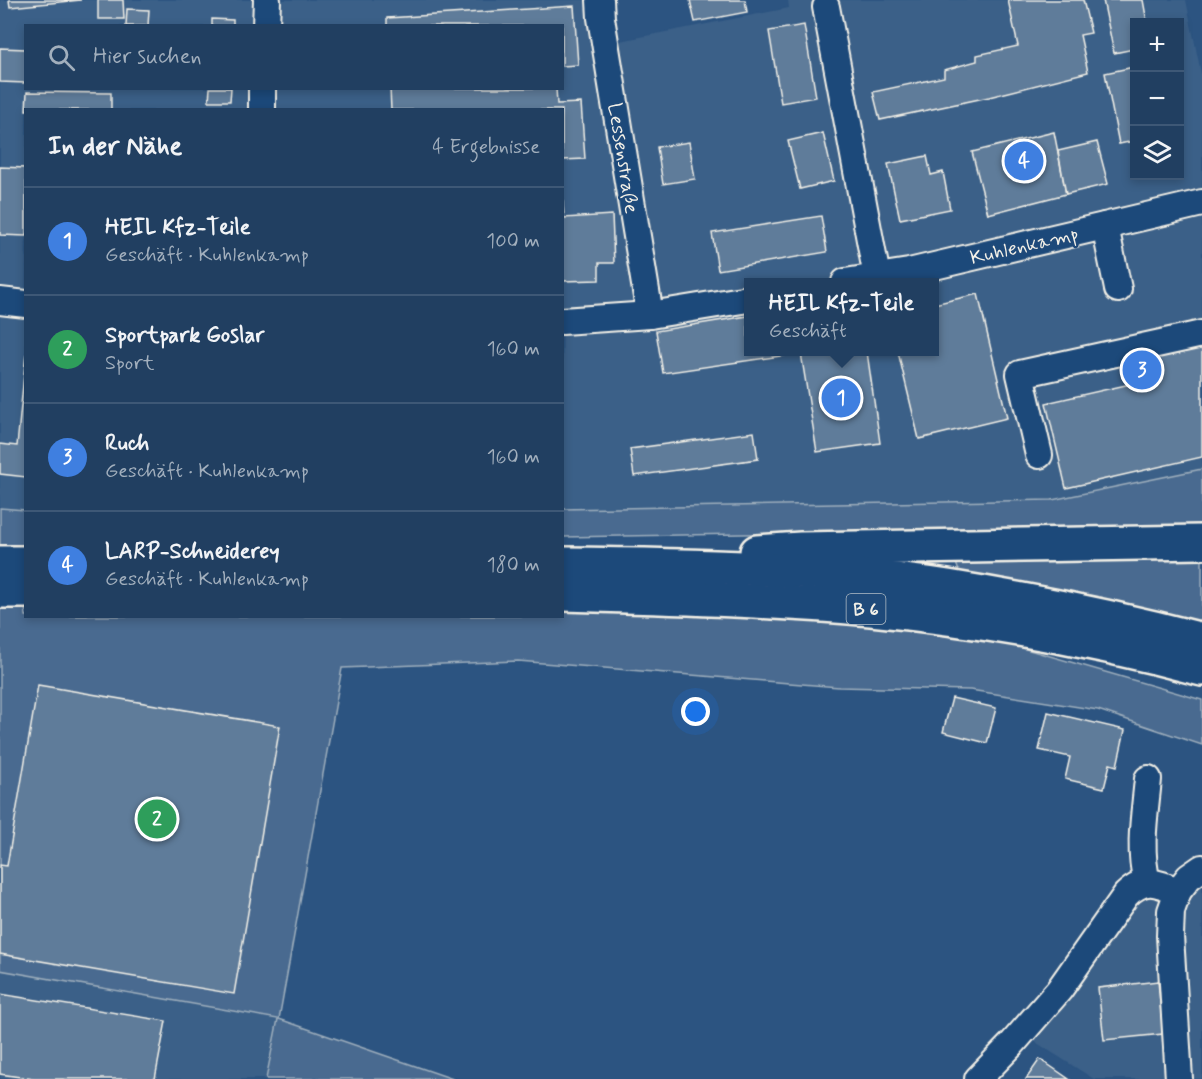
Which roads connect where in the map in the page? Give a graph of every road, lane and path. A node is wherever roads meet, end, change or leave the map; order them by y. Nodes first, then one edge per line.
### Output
1 (267, 0) edge
2 (600, 0) edge
3 (826, 7) dead end
4 (266, 24) edge
5 (262, 90) edge
6 (262, 108) edge
7 (1202, 203) edge
8 (1105, 226) junction
9 (877, 277) junction
10 (871, 278) edge
11 (1118, 289) dead end
12 (744, 300) edge
13 (0, 301) edge
14 (24, 304) edge
15 (650, 315) junction
16 (564, 321) edge
17 (1202, 334) edge
18 (1040, 455) dead end
19 (1202, 542) edge
20 (0, 563) edge
21 (24, 563) edge
22 (564, 564) edge
23 (631, 564) junction
24 (0, 591) edge
25 (24, 591) edge
26 (564, 594) edge
27 (1202, 640) edge
28 (1202, 669) edge
29 (1149, 779) dead end
30 (1202, 868) edge
31 (1147, 882) junction
32 (1178, 891) junction
33 (978, 1079) edge
34 (1179, 1079) edge

1 - 4 street
2 - 15 street, Lessenstraße
3 - 9 street
5 - 6 street
7 - 8 street, Kuhlenkamp
8 - 9 street, Kuhlenkamp
8 - 11 street
9 - 10 street, Kuhlenkamp
12 - 15 street
13 - 14 street
15 - 16 street
17 - 18 street
19 - 23 highway
20 - 21 highway
22 - 23 highway, B 6
23 - 27 highway, B 6
24 - 25 highway
26 - 28 highway, B 6
29 - 31 street
30 - 32 street
31 - 32 street
31 - 33 street
32 - 34 street

